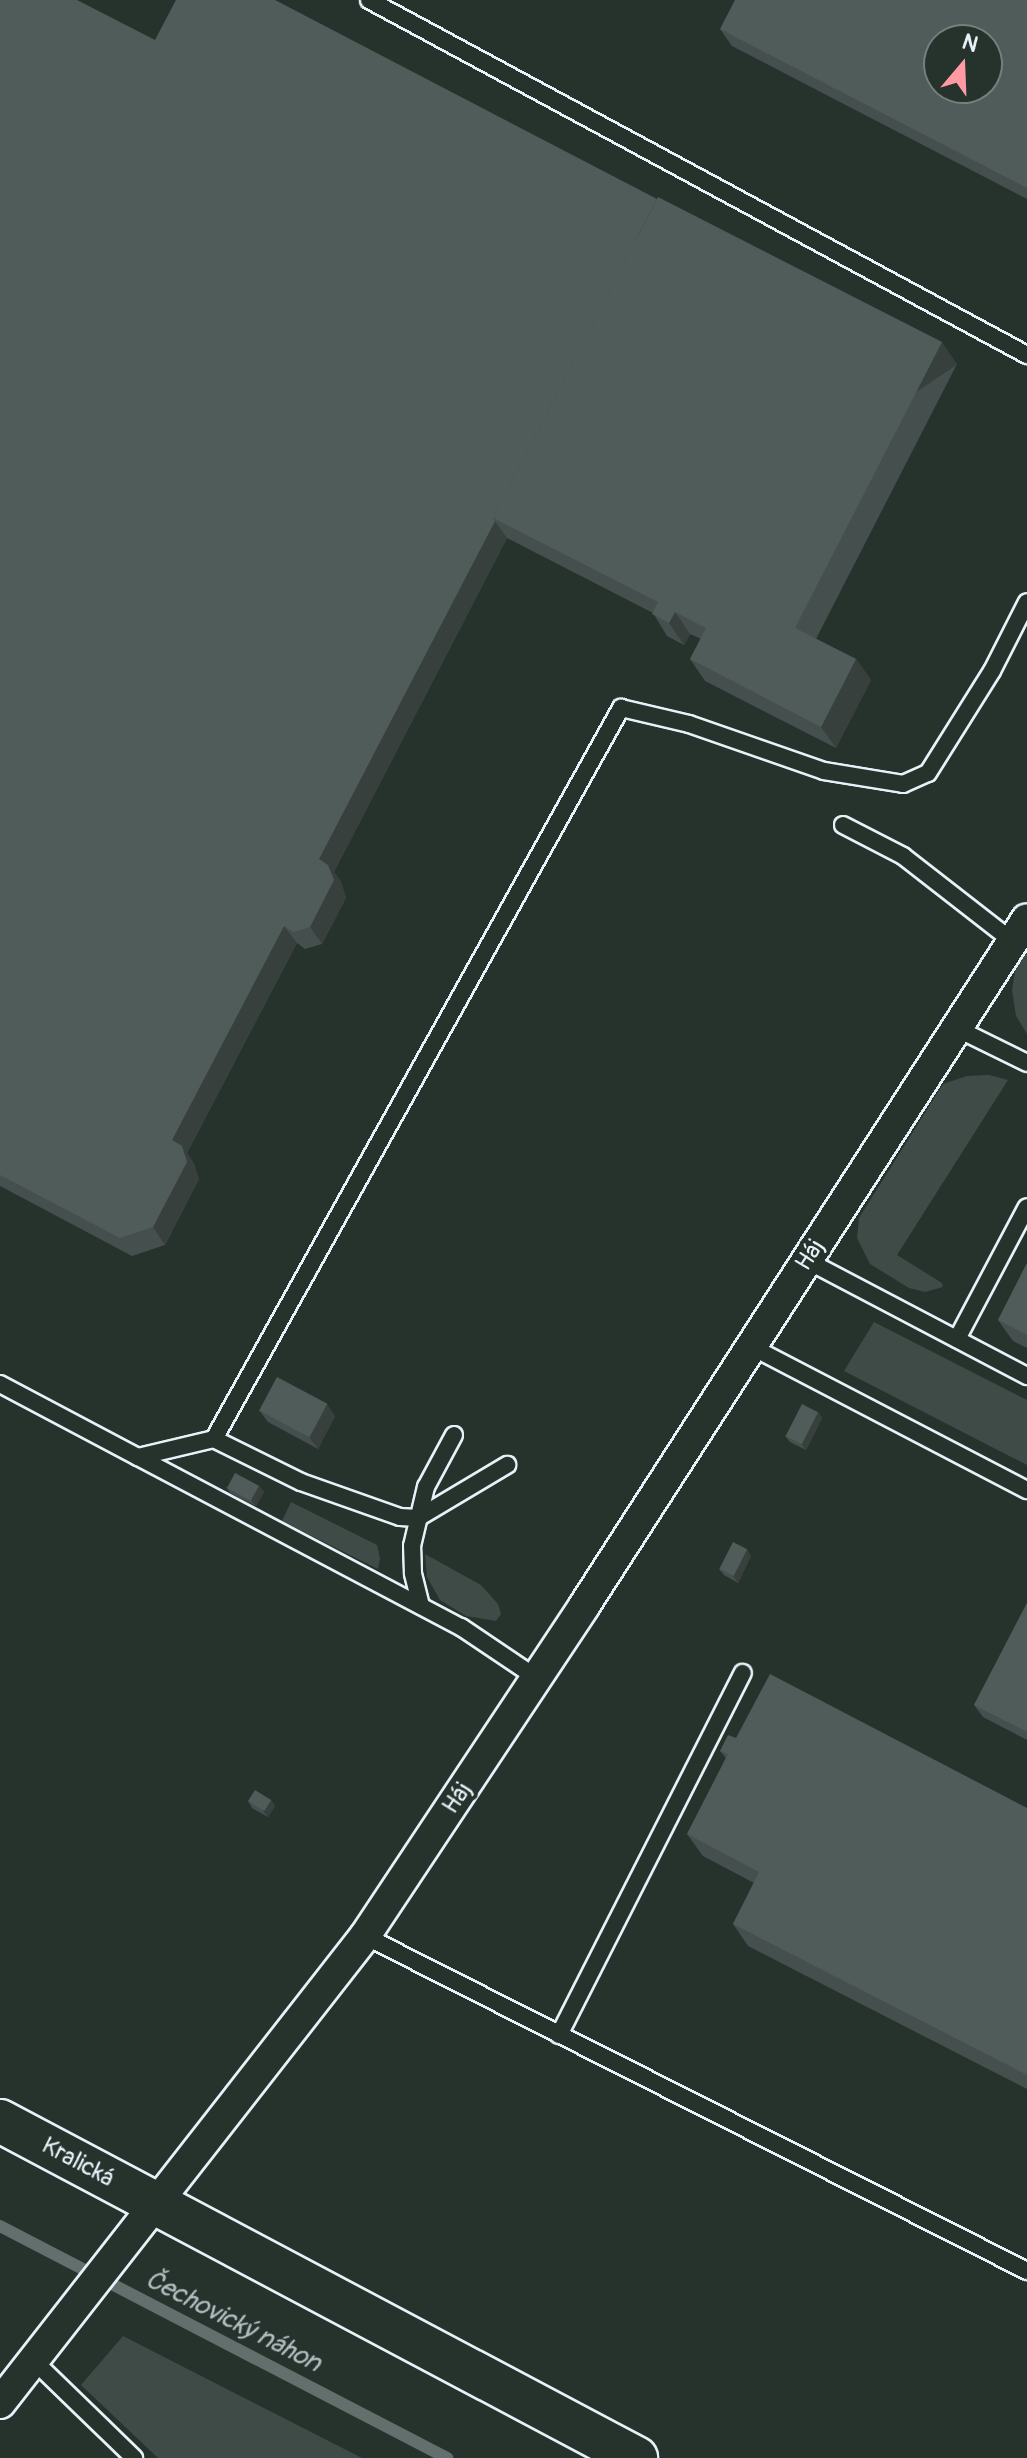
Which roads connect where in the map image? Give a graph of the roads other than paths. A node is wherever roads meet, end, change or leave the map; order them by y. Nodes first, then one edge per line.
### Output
1 (369, 0) edge
2 (1027, 355) edge
3 (1027, 602) edge
4 (843, 825) dead end
5 (1020, 930) edge
6 (956, 1028) junction
7 (1027, 1063) edge
8 (1027, 1207) edge
9 (806, 1260) junction
10 (957, 1339) junction
11 (752, 1347) junction
12 (1027, 1376) edge
13 (0, 1384) edge
14 (454, 1435) dead end
15 (214, 1439) junction
16 (138, 1457) junction
17 (507, 1465) dead end
18 (1027, 1490) edge
19 (418, 1518) junction
20 (421, 1606) junction
21 (743, 1673) dead end
22 (537, 1678) junction
23 (365, 1936) junction
24 (559, 2035) junction
25 (0, 2121) edge
26 (157, 2203) junction
27 (1027, 2271) edge
28 (33, 2360) junction
29 (0, 2403) edge
30 (134, 2458) edge
31 (636, 2458) edge

1 - 2 lane
3 - 15 lane
4 - 5 lane
5 - 6 street, Háj
6 - 7 lane
6 - 9 street, Háj
8 - 10 lane
9 - 10 lane
9 - 11 street, Háj
10 - 12 lane
11 - 18 lane
11 - 22 street, Háj
13 - 16 lane
14 - 19 lane
15 - 16 lane
15 - 19 lane
16 - 20 lane
17 - 19 lane
19 - 20 lane
20 - 22 lane
21 - 24 lane
22 - 23 street, Háj
23 - 24 lane
23 - 26 street, Háj
24 - 27 lane
25 - 26 main road, Kralická
26 - 28 street, Háj
26 - 31 main road
28 - 29 street, Háj
28 - 30 lane

